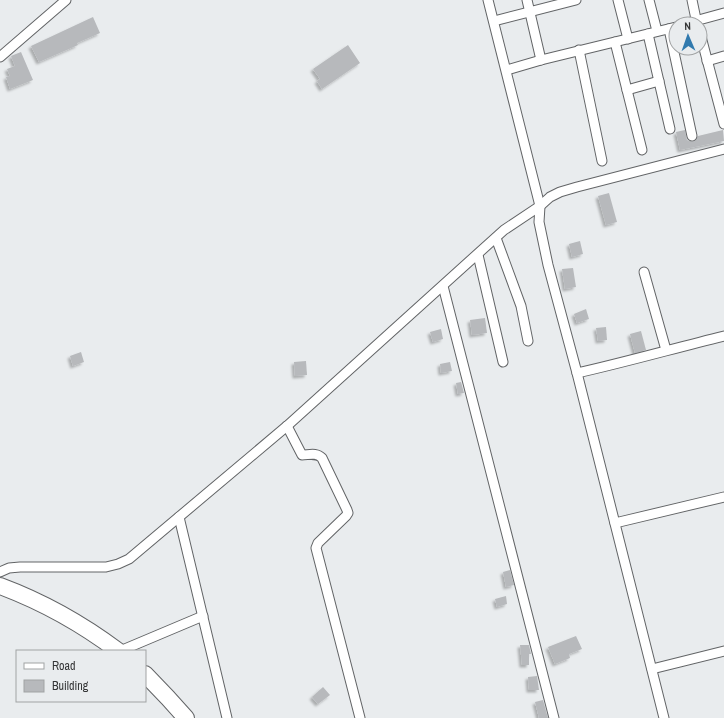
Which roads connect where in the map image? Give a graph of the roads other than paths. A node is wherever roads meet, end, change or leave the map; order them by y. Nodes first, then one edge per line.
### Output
1 (66, 0) edge
2 (488, 0) edge
3 (527, 0) edge
4 (618, 0) edge
5 (692, 0) edge
6 (570, 1) edge
7 (652, 1) edge
8 (530, 12) junction
9 (724, 13) edge
10 (696, 16) edge
11 (708, 18) edge
12 (494, 21) junction
13 (668, 29) edge
14 (657, 31) junction
15 (648, 34) junction
16 (628, 39) junction
17 (615, 42) junction
18 (579, 50) junction
19 (677, 56) edge
20 (706, 56) edge
21 (724, 56) edge
22 (0, 57) edge
23 (541, 60) junction
24 (707, 61) junction
25 (507, 70) junction
26 (659, 81) junction
27 (627, 90) junction
28 (724, 124) edge
29 (670, 129) dead end
30 (692, 136) dead end
31 (724, 149) edge
32 (642, 150) dead end
33 (602, 162) dead end
34 (540, 206) junction
35 (496, 238) junction
36 (478, 255) junction
37 (644, 272) dead end
38 (443, 286) junction
39 (724, 336) edge
40 (528, 341) dead end
41 (666, 350) junction
42 (503, 362) dead end
43 (577, 373) junction
44 (287, 426) junction
45 (724, 497) edge
46 (179, 517) junction
47 (615, 524) junction
48 (0, 572) edge
49 (0, 586) edge
50 (0, 596) edge
51 (203, 616) junction
52 (100, 650) edge
53 (118, 650) edge
54 (121, 650) edge
55 (724, 650) edge
56 (652, 669) junction
57 (146, 675) edge
58 (146, 689) edge
59 (173, 718) edge
60 (186, 718) edge
61 (227, 718) edge
62 (360, 718) edge
63 (554, 718) edge
64 (664, 718) edge

1 - 22 street
2 - 12 street
3 - 8 street
4 - 16 street
5 - 10 street
6 - 8 street
7 - 14 street
8 - 12 street
8 - 23 street
9 - 11 street
12 - 25 street
13 - 14 street
14 - 15 street
15 - 16 street
15 - 26 street
16 - 17 street
17 - 18 street
17 - 27 street
18 - 23 street
18 - 33 street
19 - 30 street
20 - 24 street
21 - 24 street
23 - 25 street
24 - 28 street
25 - 34 street
26 - 27 street
26 - 29 street
27 - 32 street
31 - 34 street
34 - 35 street
34 - 43 street
35 - 36 street
35 - 40 street
36 - 38 street
36 - 42 street
37 - 41 street
38 - 44 street
38 - 63 street
39 - 41 street
41 - 43 street
43 - 47 street
44 - 46 street
44 - 62 street
45 - 47 street
46 - 48 street
46 - 51 street
47 - 56 street
49 - 53 highway
50 - 52 highway
51 - 54 street
51 - 61 street
55 - 56 street
56 - 64 street
57 - 60 highway
58 - 59 highway

